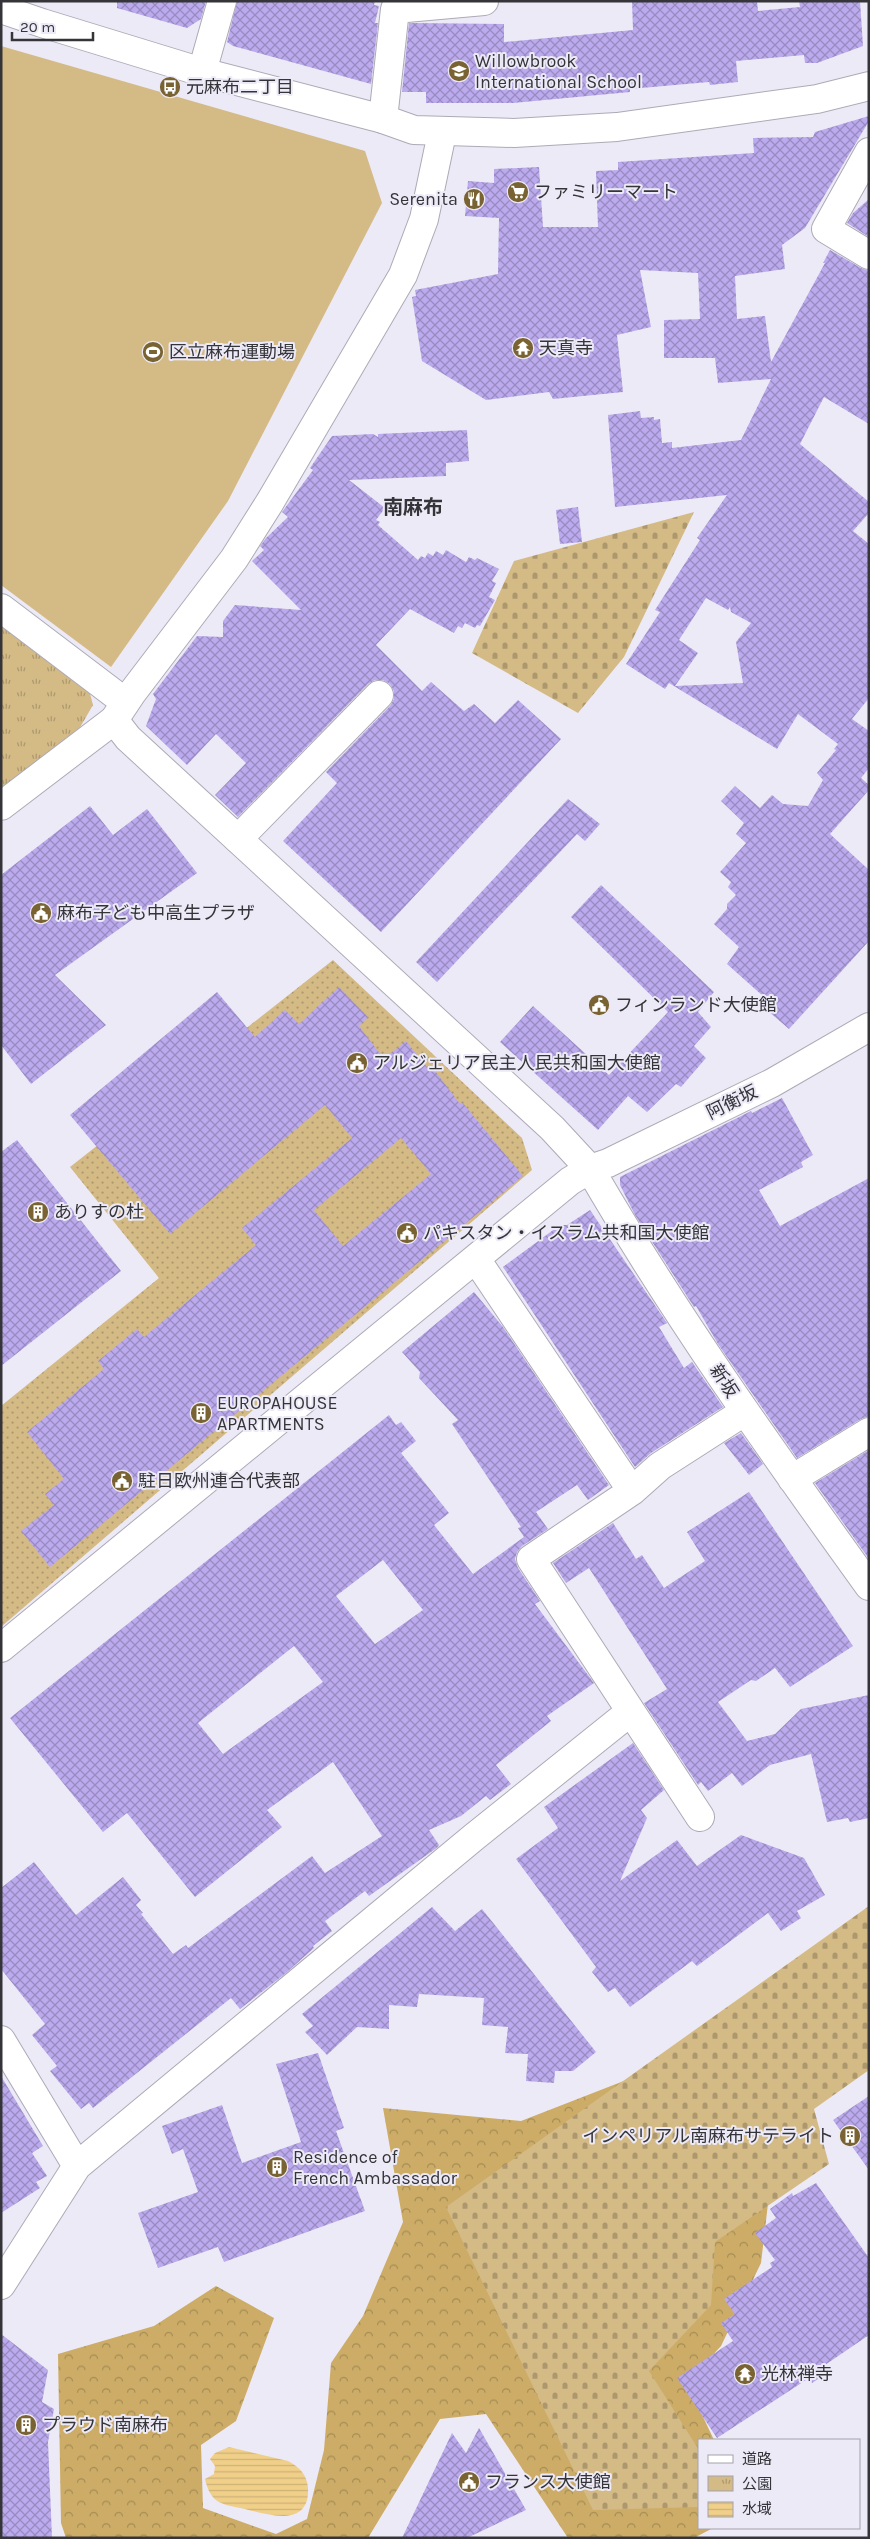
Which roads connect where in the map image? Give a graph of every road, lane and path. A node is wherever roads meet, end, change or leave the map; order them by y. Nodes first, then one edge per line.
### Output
1 (222, 1) edge
2 (484, 1) edge
3 (1, 8) edge
4 (202, 72) junction
5 (869, 86) edge
6 (384, 119) junction
7 (442, 133) junction
8 (869, 152) edge
9 (869, 255) edge
10 (1, 608) edge
11 (379, 695) dead end
12 (120, 711) junction
13 (1, 806) edge
14 (238, 839) junction
15 (869, 1027) edge
16 (590, 1169) junction
17 (476, 1259) junction
18 (744, 1412) junction
19 (869, 1432) edge
20 (792, 1479) junction
21 (632, 1491) junction
22 (869, 1586) edge
23 (1, 1648) edge
24 (630, 1712) junction
25 (700, 1817) dead end
26 (1, 2040) edge
27 (78, 2166) junction
28 (1, 2285) edge

1 - 4 street
2 - 6 street
3 - 4 street
4 - 6 street
5 - 7 street
6 - 7 street
7 - 12 street
8 - 9 street
10 - 12 street, 新坂
11 - 14 street
12 - 13 street
12 - 14 street, 新坂
14 - 16 street, 新坂
15 - 16 street, 阿衡坂
16 - 17 street, 阿衡坂
16 - 18 street, 新坂
17 - 21 street
17 - 23 street, 阿衡坂
18 - 20 street, 新坂
18 - 21 street
19 - 20 street
20 - 22 street, 新坂
21 - 24 street
24 - 25 street
24 - 27 street
26 - 27 street
27 - 28 street

